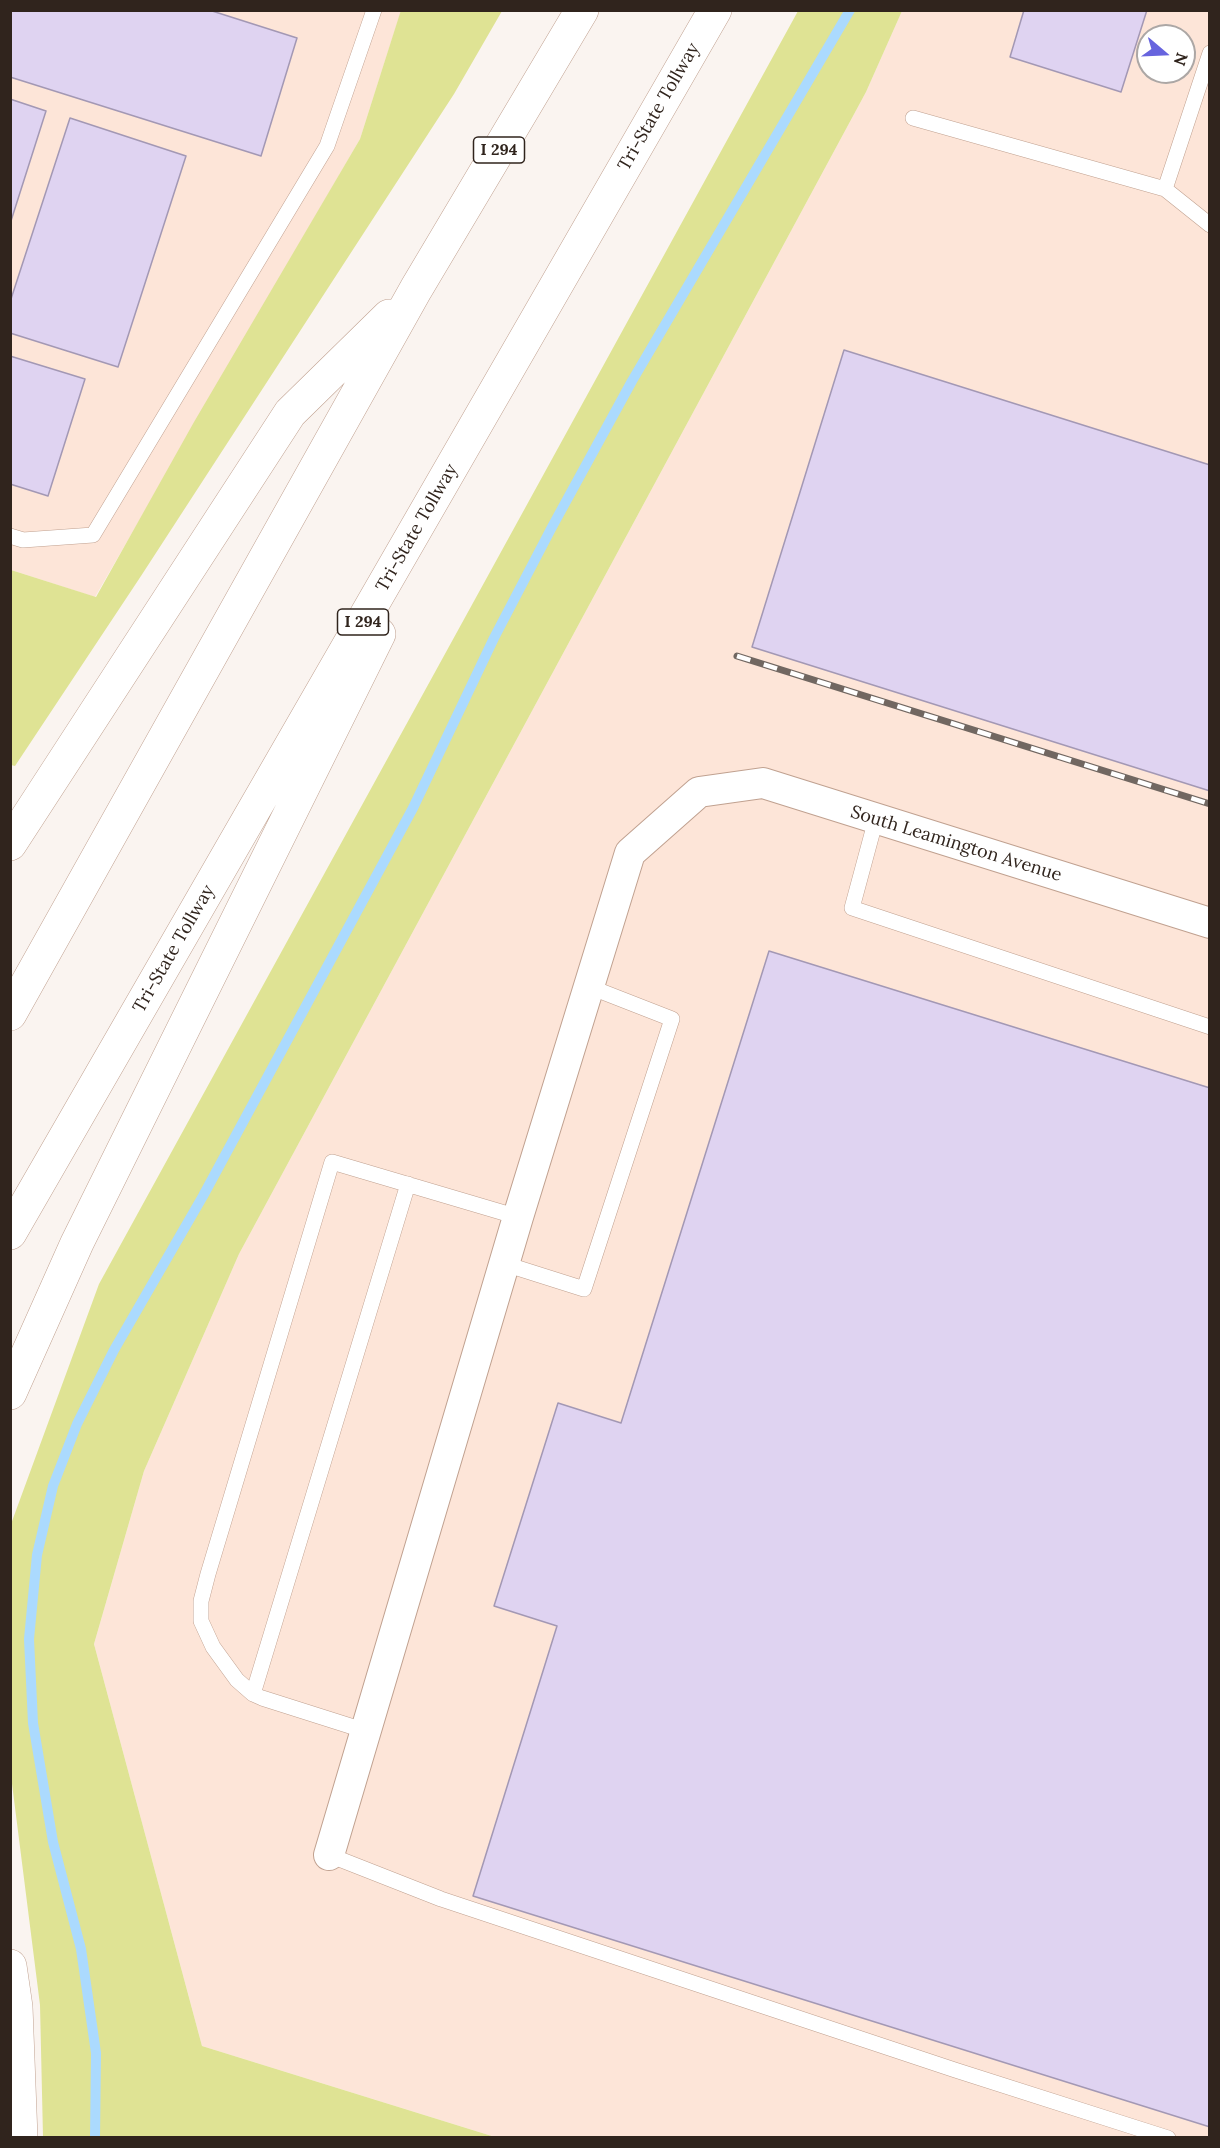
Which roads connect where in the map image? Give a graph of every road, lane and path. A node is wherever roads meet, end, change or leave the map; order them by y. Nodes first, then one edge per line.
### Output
1 (374, 10) edge
2 (582, 10) edge
3 (715, 10) edge
4 (1209, 52) edge
5 (913, 118) dead end
6 (1165, 189) junction
7 (1209, 225) edge
8 (416, 289) junction
9 (523, 344) junction
10 (10, 536) edge
11 (876, 819) junction
12 (10, 844) edge
13 (1209, 923) edge
14 (590, 987) junction
15 (10, 1014) edge
16 (1209, 1027) edge
17 (408, 1184) junction
18 (518, 1217) junction
19 (10, 1233) edge
20 (505, 1264) junction
21 (10, 1393) edge
22 (253, 1694) junction
23 (366, 1731) junction
24 (329, 1855) joint
25 (10, 1966) edge
26 (21, 2138) edge
27 (1168, 2138) edge

1 - 10 lane
2 - 8 highway, I 294
3 - 9 highway, Tri-State Tollway / I 294
4 - 6 lane
5 - 6 lane
6 - 7 lane
8 - 12 highway
8 - 15 highway, I 294
9 - 19 highway, Tri-State Tollway / I 294
9 - 21 highway
11 - 13 street, South Leamington Avenue
11 - 14 street, South Leamington Avenue
11 - 16 lane
14 - 18 street
14 - 20 lane
17 - 18 lane
17 - 22 lane
17 - 22 lane
18 - 20 street
20 - 23 street
22 - 23 lane
23 - 24 street
24 - 27 lane
25 - 26 highway

